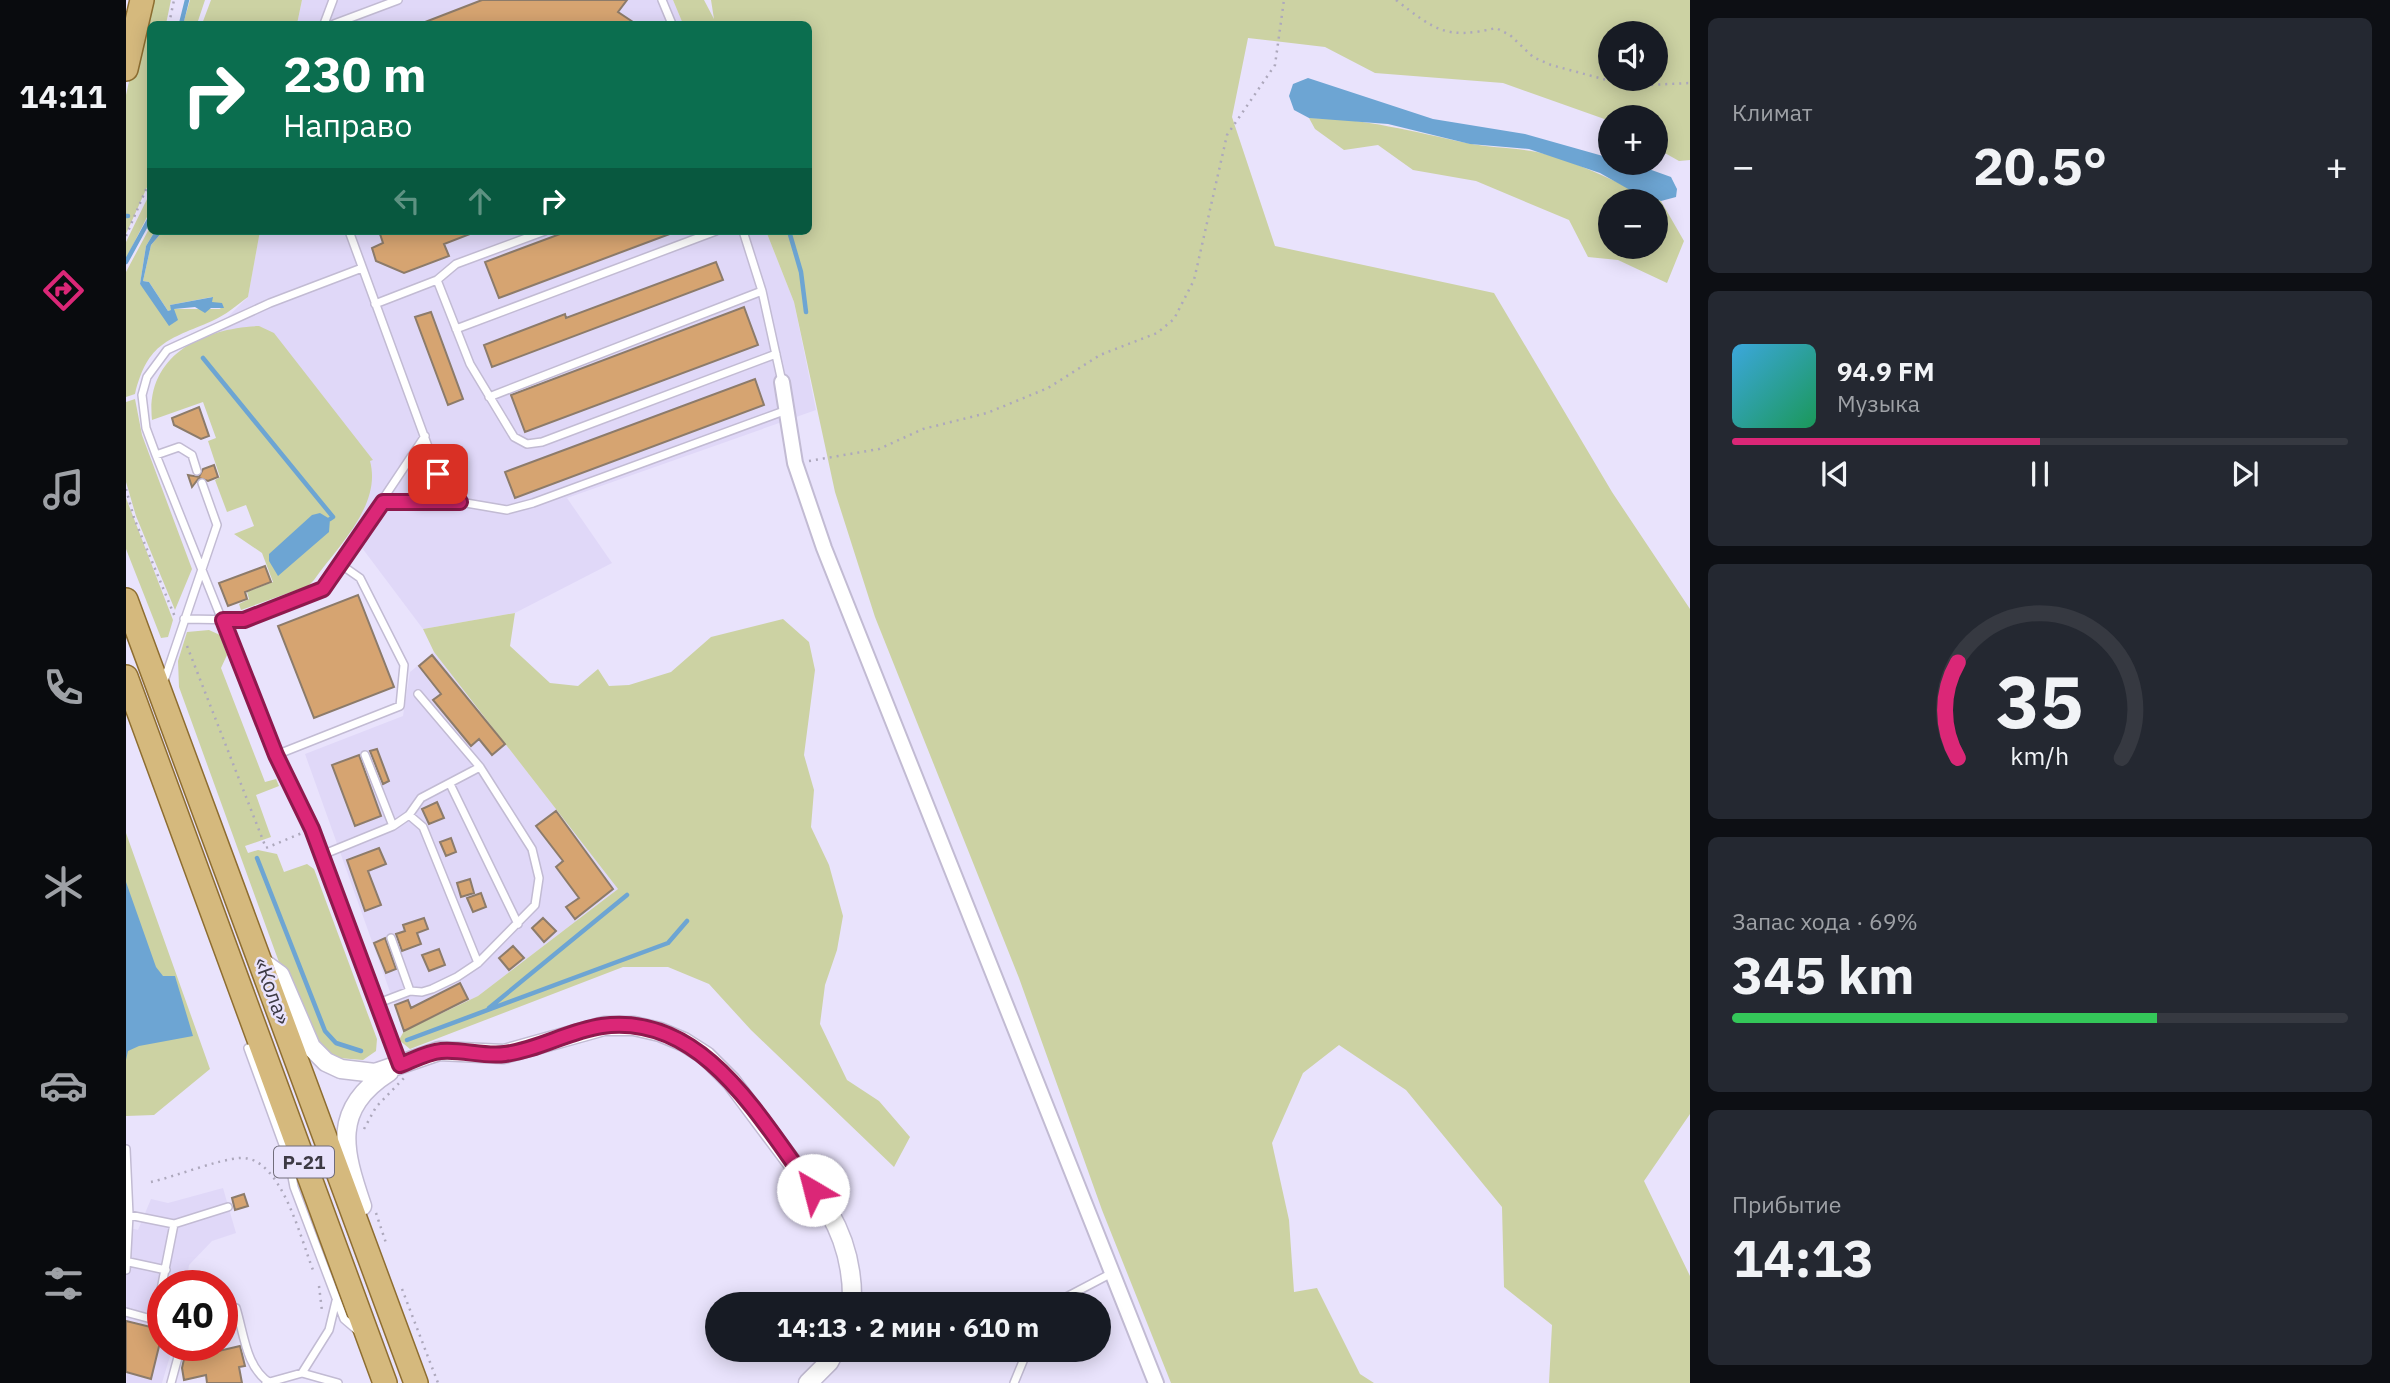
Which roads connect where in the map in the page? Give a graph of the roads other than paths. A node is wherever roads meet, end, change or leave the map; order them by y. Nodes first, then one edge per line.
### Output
1 (142, 0) edge
2 (333, 0) edge
3 (398, 0) edge
4 (662, 0) edge
5 (325, 21) edge
6 (342, 21) edge
7 (671, 21) edge
8 (126, 69) edge
9 (350, 235) edge
10 (534, 235) edge
11 (705, 235) edge
12 (744, 235) edge
13 (362, 268) junction
14 (437, 280) junction
15 (762, 291) junction
16 (375, 304) junction
17 (456, 329) junction
18 (776, 354) junction
19 (782, 382) joint
20 (489, 397) junction
21 (784, 411) junction
22 (425, 436) junction
23 (156, 455) junction
24 (197, 471) dead end
25 (202, 483) dead end
26 (383, 502) junction
27 (460, 502) junction
28 (340, 564) junction
29 (202, 565) junction
30 (126, 600) edge
31 (184, 619) junction
32 (223, 620) junction
33 (126, 677) edge
34 (161, 692) junction
35 (418, 694) dead end
36 (276, 755) junction
37 (365, 755) dead end
38 (480, 768) junction
39 (450, 784) junction
40 (409, 815) junction
41 (393, 826) junction
42 (322, 855) junction
43 (517, 925) junction
44 (391, 938) dead end
45 (262, 962) junction
46 (478, 963) junction
47 (410, 991) junction
48 (376, 1004) junction
49 (248, 1048) dead end
50 (400, 1065) junction
51 (126, 1149) edge
52 (228, 1207) dead end
53 (129, 1215) junction
54 (174, 1224) junction
55 (381, 1260) junction
56 (129, 1262) junction
57 (126, 1270) edge
58 (166, 1270) joint
59 (1112, 1273) junction
60 (851, 1292) edge
61 (1076, 1292) edge
62 (337, 1300) junction
63 (126, 1312) edge
64 (238, 1315) edge
65 (147, 1318) edge
66 (370, 1340) junction
67 (177, 1361) edge
68 (829, 1362) edge
69 (1022, 1362) edge
70 (302, 1373) junction
71 (171, 1383) edge
72 (263, 1383) edge
73 (270, 1383) edge
74 (338, 1383) edge
75 (385, 1383) edge
76 (416, 1383) edge
77 (808, 1383) edge
78 (1014, 1383) edge
79 (1156, 1383) edge

1 - 8 main road
2 - 5 lane
3 - 6 lane
4 - 7 lane
9 - 13 lane
10 - 14 lane
11 - 17 lane
12 - 15 lane
13 - 16 lane
13 - 23 lane
14 - 16 lane
14 - 17 lane
15 - 18 lane
15 - 20 lane
16 - 22 lane
17 - 20 lane
18 - 19 lane
18 - 20 lane
19 - 21 street
21 - 27 lane
21 - 59 street
22 - 26 lane
22 - 27 lane
23 - 24 lane
23 - 29 lane
25 - 29 lane
26 - 27 lane
26 - 28 lane
28 - 32 lane
28 - 36 lane
29 - 31 lane
29 - 32 lane
30 - 34 main road, «Кола» / Р-21
31 - 32 lane
31 - 34 lane
32 - 36 lane
33 - 66 main road, «Кола» / Р-21
34 - 45 main road, «Кола» / Р-21
35 - 38 lane
36 - 42 lane
37 - 41 lane
38 - 39 lane
38 - 43 lane
39 - 40 lane
39 - 43 lane
40 - 41 lane
40 - 46 lane
41 - 42 lane
42 - 48 lane
43 - 46 lane
44 - 47 lane
45 - 50 street
45 - 55 main road, «Кола» / Р-21
46 - 47 lane
47 - 48 lane
48 - 50 lane
49 - 62 lane
50 - 55 street
50 - 60 street
51 - 53 lane
52 - 54 lane
53 - 54 lane
53 - 56 lane
54 - 58 lane
55 - 76 main road, «Кола» / Р-21
56 - 57 lane
56 - 58 lane
59 - 61 lane
59 - 79 street
62 - 66 lane
62 - 70 lane
63 - 65 lane
64 - 73 lane
66 - 75 main road, «Кола» / Р-21
67 - 71 lane
68 - 77 street
69 - 78 lane
70 - 73 lane
70 - 74 lane
72 - 73 lane

